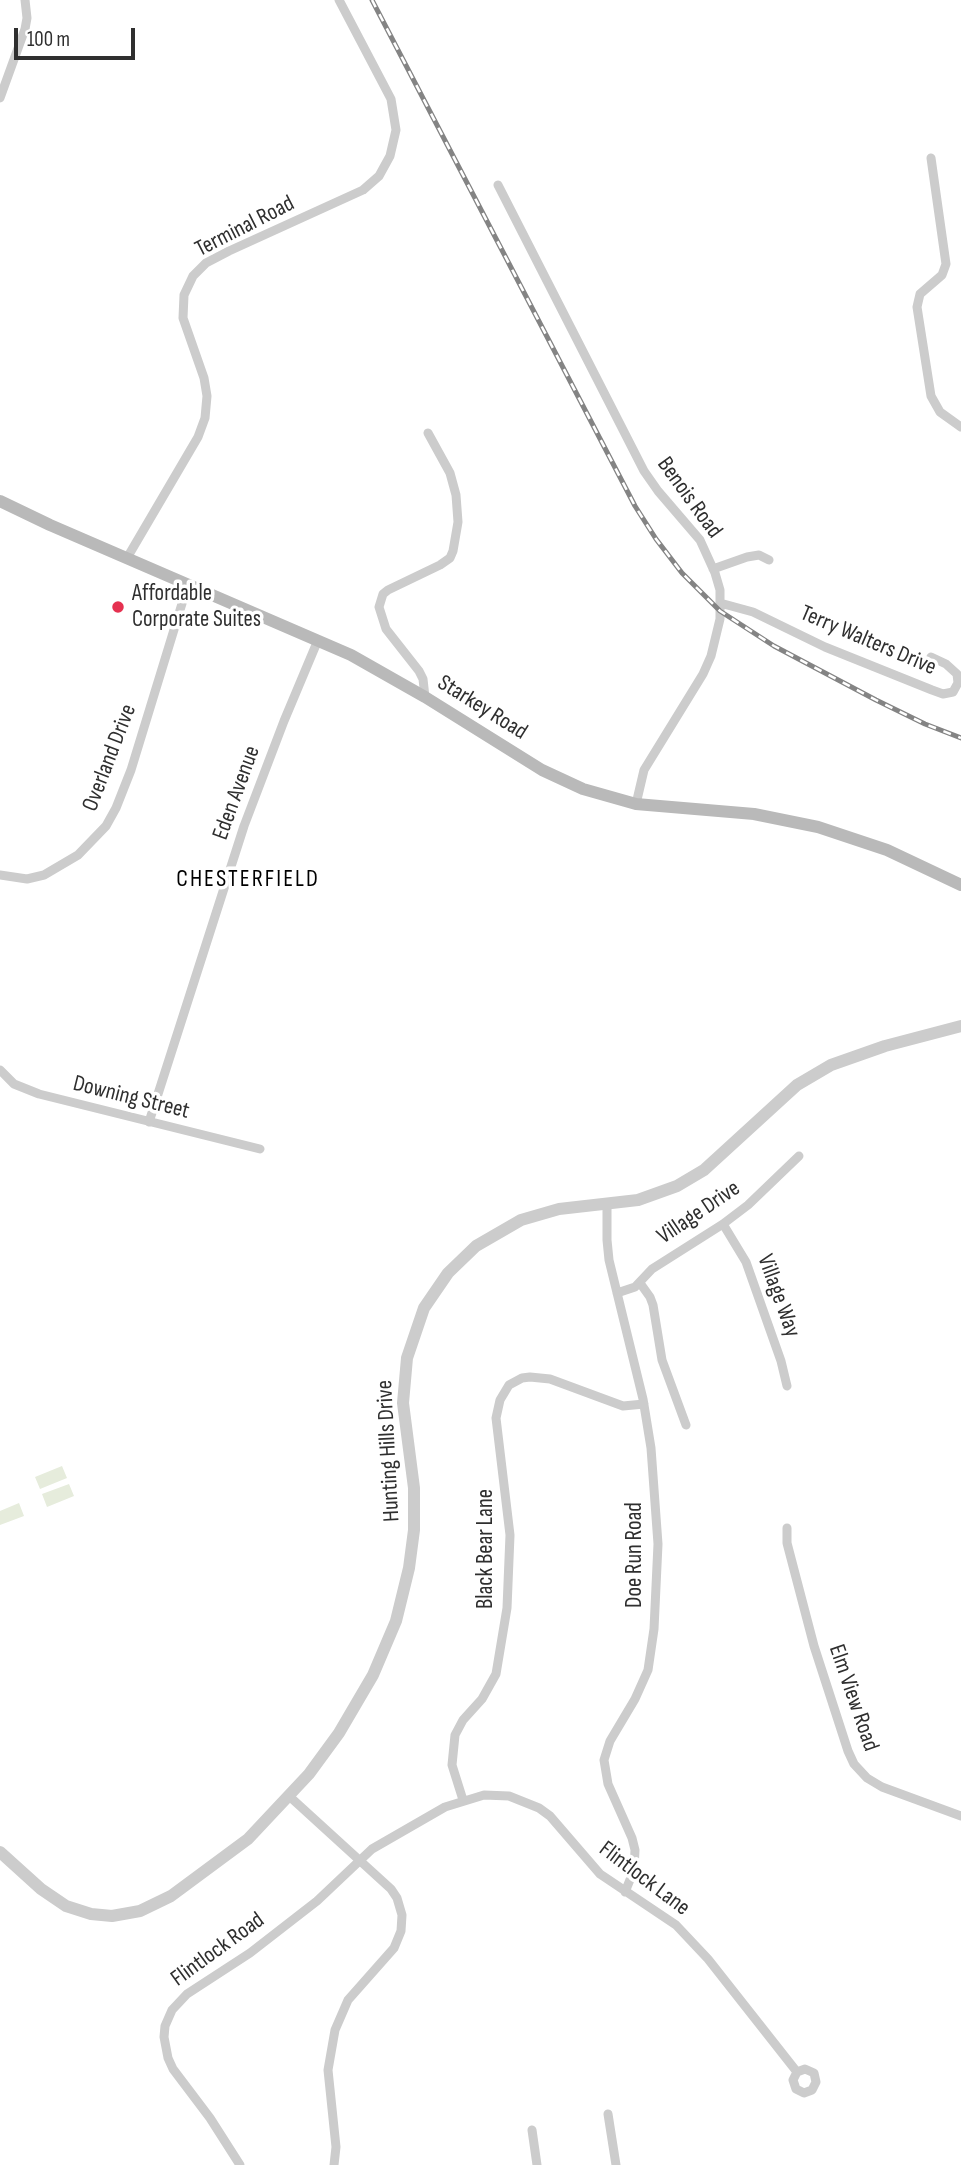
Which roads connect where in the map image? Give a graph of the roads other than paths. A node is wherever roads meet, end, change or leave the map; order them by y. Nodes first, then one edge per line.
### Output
1 (25, 0) edge
2 (339, 0) edge
3 (0, 98) edge
4 (931, 158) dead end
5 (498, 184) dead end
6 (961, 427) edge
7 (428, 433) dead end
8 (0, 501) edge
9 (127, 558) junction
10 (769, 560) dead end
11 (713, 569) junction
12 (188, 584) junction
13 (720, 603) junction
14 (318, 640) junction
15 (931, 657) dead end
16 (425, 697) junction
17 (636, 804) junction
18 (0, 875) edge
19 (961, 885) edge
20 (961, 1026) edge
21 (0, 1070) edge
22 (149, 1122) junction
23 (260, 1149) dead end
24 (799, 1156) dead end
25 (607, 1204) junction
26 (723, 1224) junction
27 (640, 1283) junction
28 (617, 1293) junction
29 (787, 1386) dead end
30 (644, 1404) junction
31 (686, 1425) dead end
32 (787, 1528) dead end
33 (289, 1796) junction
34 (463, 1800) junction
35 (961, 1816) edge
36 (0, 1852) edge
37 (359, 1859) junction
38 (625, 1892) junction
39 (797, 2072) dead end
40 (608, 2113) dead end
41 (532, 2130) dead end
42 (240, 2165) edge
43 (334, 2165) edge
44 (537, 2165) edge
45 (616, 2165) edge

1 - 3 street
2 - 9 street, Terminal Road
4 - 6 street
5 - 11 street, Benois Road
7 - 16 street
8 - 9 main road, Starkey Road
9 - 12 main road, Starkey Road
10 - 11 street
11 - 13 street, Benois Road
12 - 14 main road, Starkey Road
12 - 18 street, Overland Drive
13 - 15 street, Terry Walters Drive
13 - 17 street, Benois Road
14 - 16 main road, Starkey Road
14 - 22 street, Eden Avenue
16 - 17 main road, Starkey Road
17 - 19 main road, Starkey Road
20 - 25 street, Hunting Hills Drive
21 - 22 street, Downing Street
22 - 23 street, Downing Street
24 - 26 street, Village Drive
25 - 28 street, Doe Run Road
25 - 33 street, Hunting Hills Drive
26 - 27 street, Village Drive
26 - 29 street, Village Way
27 - 28 street, Village Drive
27 - 31 street
28 - 30 street, Doe Run Road
30 - 34 street, Black Bear Lane
30 - 38 street, Doe Run Road
32 - 35 street, Elm View Road
33 - 36 street, Hunting Hills Drive
33 - 37 street
34 - 37 street, Flintlock Lane
34 - 38 street, Flintlock Lane
37 - 42 street, Flintlock Road
37 - 43 street
38 - 39 street, Flintlock Lane
40 - 45 street
41 - 44 street

